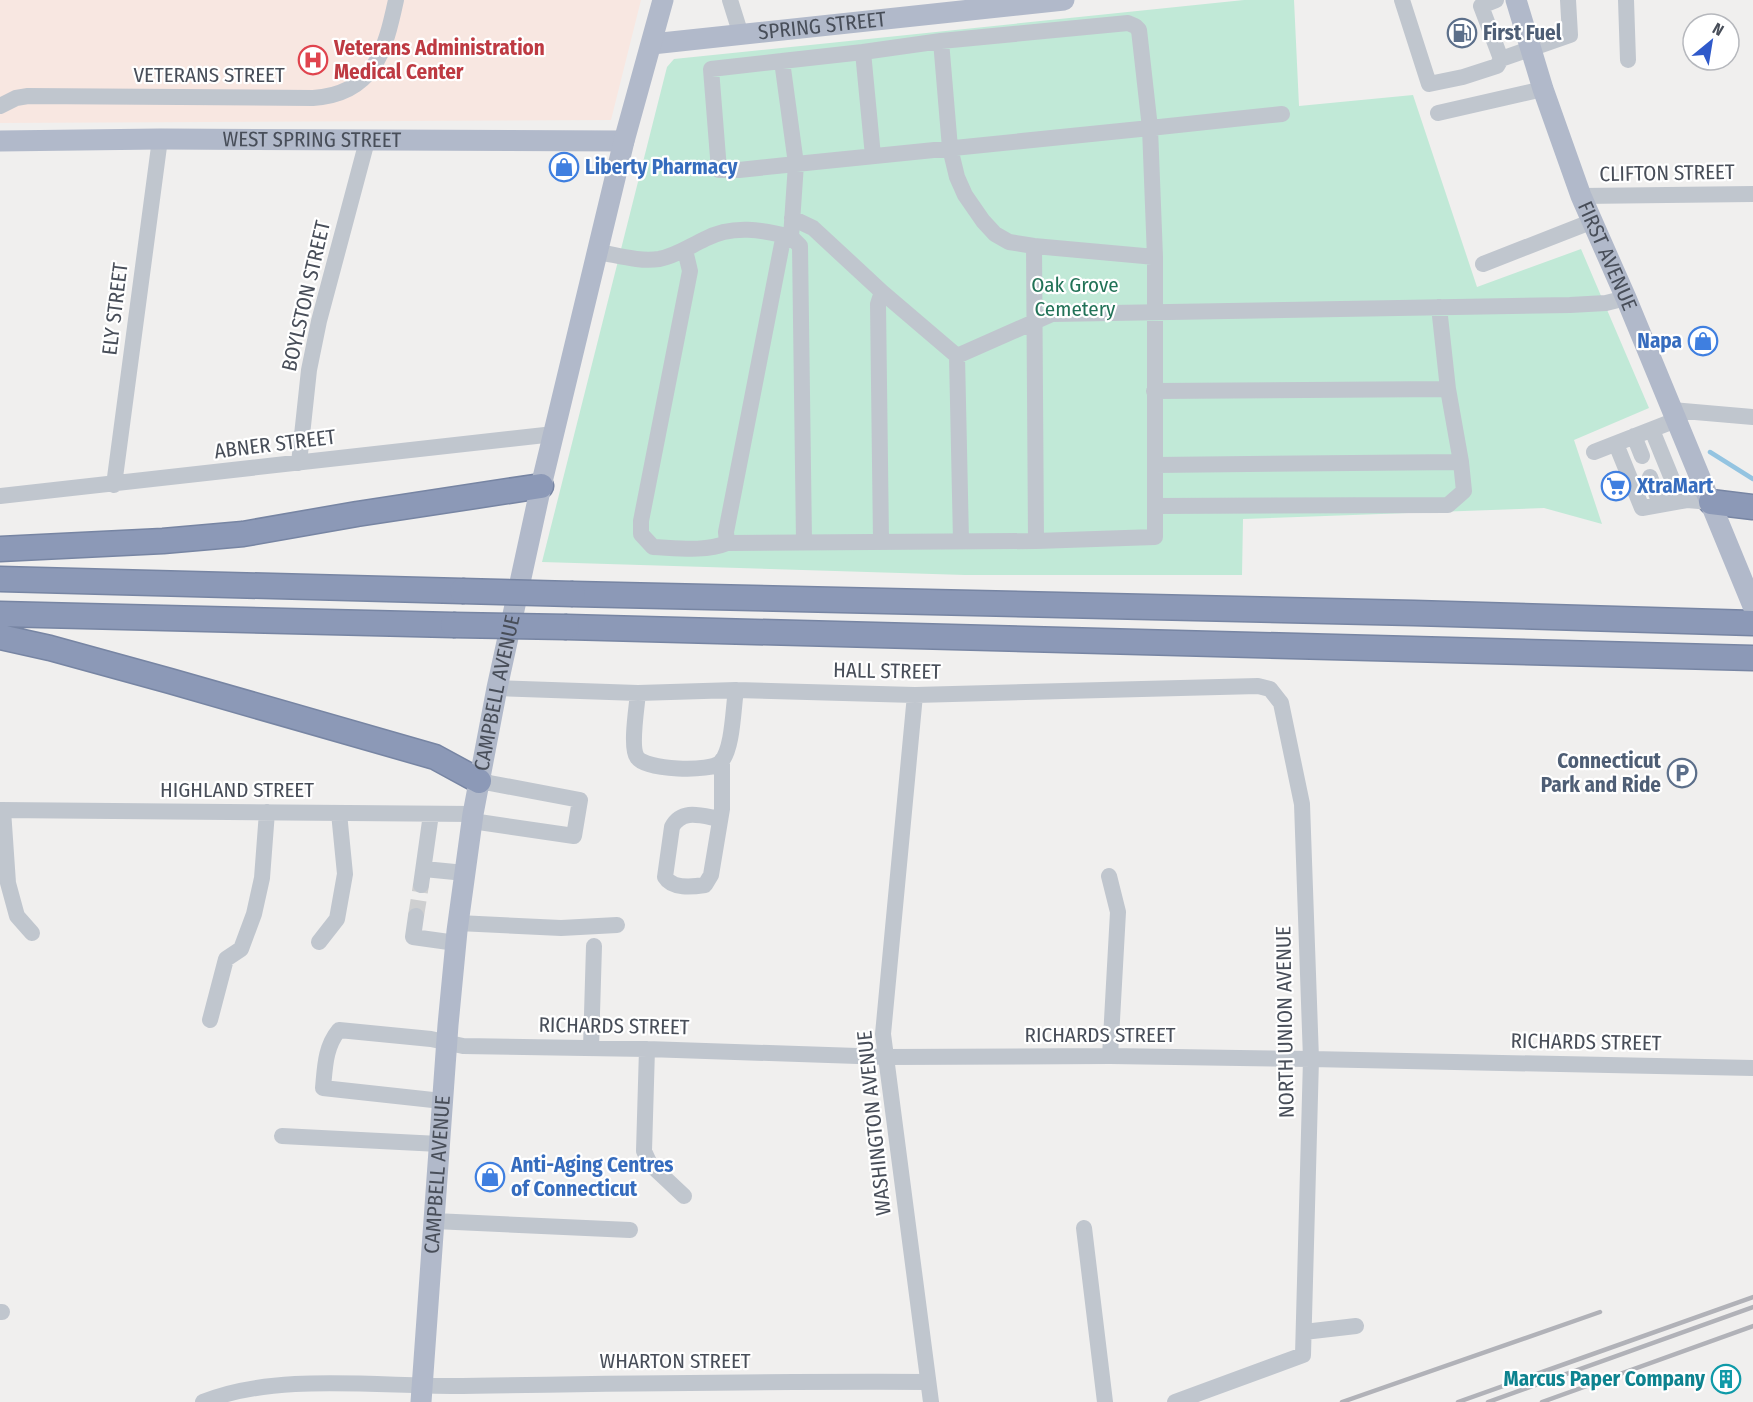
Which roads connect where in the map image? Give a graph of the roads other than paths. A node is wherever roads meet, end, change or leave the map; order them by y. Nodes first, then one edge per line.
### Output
1 (396, 0) edge
2 (663, 0) edge
3 (730, 0) edge
4 (1064, 0) edge
5 (1402, 0) edge
6 (1516, 0) edge
7 (1568, 0) edge
8 (1626, 0) edge
9 (1485, 2) edge
10 (741, 35) junction
11 (941, 41) junction
12 (652, 44) junction
13 (1530, 50) junction
14 (863, 52) junction
15 (1501, 59) junction
16 (1628, 60) dead end
17 (782, 61) junction
18 (1544, 89) junction
19 (0, 106) edge
20 (1438, 113) dead end
21 (1282, 114) dead end
22 (1150, 128) junction
23 (160, 139) junction
24 (0, 141) edge
25 (367, 141) junction
26 (624, 141) junction
27 (950, 148) junction
28 (873, 156) junction
29 (796, 164) junction
30 (1753, 194) edge
31 (1581, 196) junction
32 (792, 218) junction
33 (1593, 221) junction
34 (792, 237) junction
35 (1034, 246) junction
36 (686, 250) junction
37 (598, 252) junction
38 (1155, 257) junction
39 (1482, 264) dead end
40 (882, 292) junction
41 (1626, 298) junction
42 (1439, 307) junction
43 (1155, 313) junction
44 (1034, 321) junction
45 (957, 356) junction
46 (1448, 389) junction
47 (1154, 390) junction
48 (1674, 415) junction
49 (1753, 417) edge
50 (1652, 430) junction
51 (554, 434) junction
52 (1635, 436) junction
53 (1616, 444) junction
54 (1594, 452) dead end
55 (1642, 456) dead end
56 (1461, 462) junction
57 (299, 463) junction
58 (1155, 465) junction
59 (1650, 477) dead end
60 (114, 485) junction
61 (541, 486) junction
62 (0, 496) edge
63 (1680, 501) junction
64 (1711, 502) junction
65 (1660, 504) junction
66 (1156, 506) junction
67 (1753, 507) edge
68 (804, 541) junction
69 (881, 541) junction
70 (961, 541) junction
71 (1036, 541) junction
72 (728, 543) junction
73 (0, 549) edge
74 (0, 579) edge
75 (1753, 606) edge
76 (0, 614) edge
77 (1753, 623) edge
78 (0, 637) edge
79 (1753, 658) edge
80 (497, 688) junction
81 (736, 690) junction
82 (1274, 692) joint
83 (638, 693) junction
84 (915, 695) junction
85 (722, 760) junction
86 (479, 781) junction
87 (1, 810) edge
88 (267, 812) junction
89 (339, 813) junction
90 (431, 814) junction
91 (473, 817) junction
92 (720, 819) junction
93 (465, 873) junction
94 (1109, 876) dead end
95 (416, 916) tunnel mouth
96 (617, 925) dead end
97 (32, 933) dead end
98 (457, 933) junction
99 (319, 942) dead end
100 (594, 946) dead end
101 (210, 1020) dead end
102 (446, 1042) junction
103 (591, 1048) junction
104 (647, 1048) junction
105 (1110, 1056) junction
106 (887, 1057) junction
107 (1311, 1059) junction
108 (1753, 1068) edge
109 (442, 1101) junction
110 (282, 1136) dead end
111 (439, 1144) junction
112 (684, 1196) dead end
113 (434, 1221) junction
114 (1084, 1228) dead end
115 (630, 1230) dead end
116 (1356, 1326) dead end
117 (1304, 1332) junction
118 (928, 1382) junction
119 (422, 1394) edge
120 (203, 1402) edge
121 (931, 1402) edge
122 (1105, 1402) edge
123 (1175, 1402) edge

1 - 19 street, VETERANS STREET
2 - 12 main road, CAMPBELL AVENUE
3 - 10 street
4 - 10 main road, SPRING STREET
5 - 15 street
6 - 13 main road, FIRST AVENUE
7 - 13 street
8 - 16 street
9 - 15 street
10 - 12 main road, SPRING STREET
11 - 14 street
11 - 22 street
11 - 27 street
12 - 26 main road, CAMPBELL AVENUE
13 - 15 street
13 - 18 main road, FIRST AVENUE
14 - 17 street
14 - 28 street
17 - 29 street
17 - 29 street
18 - 20 street
18 - 31 main road, FIRST AVENUE
21 - 22 street
22 - 27 street
22 - 38 street
23 - 24 main road, WEST SPRING STREET
23 - 25 main road, WEST SPRING STREET
23 - 60 street, ELY STREET
25 - 26 main road, WEST SPRING STREET
25 - 57 street, BOYLSTON STREET
26 - 37 main road, CAMPBELL AVENUE
27 - 28 street
27 - 35 street
28 - 29 street
29 - 32 street
30 - 31 street, CLIFTON STREET
31 - 33 main road, FIRST AVENUE
32 - 34 street
32 - 40 street
33 - 39 street
33 - 41 main road, FIRST AVENUE
34 - 36 street
34 - 68 street
34 - 72 street
35 - 38 street
35 - 44 street
36 - 37 street
36 - 72 street
37 - 51 main road, CAMPBELL AVENUE
38 - 43 street
40 - 45 street
40 - 69 street
41 - 42 street
41 - 48 main road, FIRST AVENUE
42 - 43 street
42 - 46 street
43 - 44 street
43 - 47 street
44 - 45 street
44 - 71 street
45 - 70 street
46 - 47 street
46 - 56 street
47 - 58 street
48 - 49 street
48 - 50 street
48 - 64 main road, FIRST AVENUE
50 - 52 street
50 - 63 street
51 - 57 street, ABNER STREET
51 - 61 main road, CAMPBELL AVENUE
52 - 53 street
52 - 55 street
53 - 54 street
53 - 65 street
56 - 58 street
56 - 66 street
57 - 60 street, ABNER STREET
58 - 66 street
59 - 65 street
60 - 62 street, ABNER STREET
61 - 73 highway
61 - 80 main road, CAMPBELL AVENUE
63 - 64 street
63 - 65 street
64 - 67 highway
64 - 75 main road, FIRST AVENUE
66 - 71 street
68 - 69 street
68 - 72 street
69 - 70 street
70 - 71 street
74 - 77 highway, bridge
76 - 79 highway, bridge
78 - 86 highway
80 - 83 street, HALL STREET
80 - 86 main road, CAMPBELL AVENUE
81 - 83 street, HALL STREET
81 - 84 street, HALL STREET
81 - 85 street
82 - 84 street, HALL STREET
82 - 107 street, NORTH UNION AVENUE
83 - 85 street
84 - 106 street, WASHINGTON AVENUE
85 - 92 street
86 - 91 main road, CAMPBELL AVENUE
86 - 91 street, HIGHLAND STREET
87 - 88 street, HIGHLAND STREET
87 - 97 street
88 - 89 street, HIGHLAND STREET
88 - 101 street
89 - 90 street, HIGHLAND STREET
89 - 99 street
90 - 91 street, HIGHLAND STREET
90 - 93 street
91 - 93 main road, CAMPBELL AVENUE
92 - 92 street
93 - 98 main road, CAMPBELL AVENUE
94 - 105 street
95 - 98 street
96 - 98 street
98 - 102 main road, CAMPBELL AVENUE
100 - 103 street
102 - 103 street, RICHARDS STREET
102 - 109 main road, CAMPBELL AVENUE
102 - 109 street, RICHARDS STREET
103 - 104 street, RICHARDS STREET
104 - 106 street, RICHARDS STREET
104 - 112 street
105 - 106 street, RICHARDS STREET
105 - 107 street, RICHARDS STREET
106 - 118 street, WASHINGTON AVENUE
107 - 108 street, RICHARDS STREET
107 - 117 street, NORTH UNION AVENUE
109 - 111 main road, CAMPBELL AVENUE
110 - 111 street
111 - 113 main road, CAMPBELL AVENUE
113 - 115 street
113 - 119 main road, CAMPBELL AVENUE
114 - 122 street
116 - 117 street
117 - 123 street, NORTH UNION AVENUE
118 - 119 street, WHARTON STREET
118 - 121 street, WASHINGTON AVENUE
119 - 120 street, WHARTON STREET

